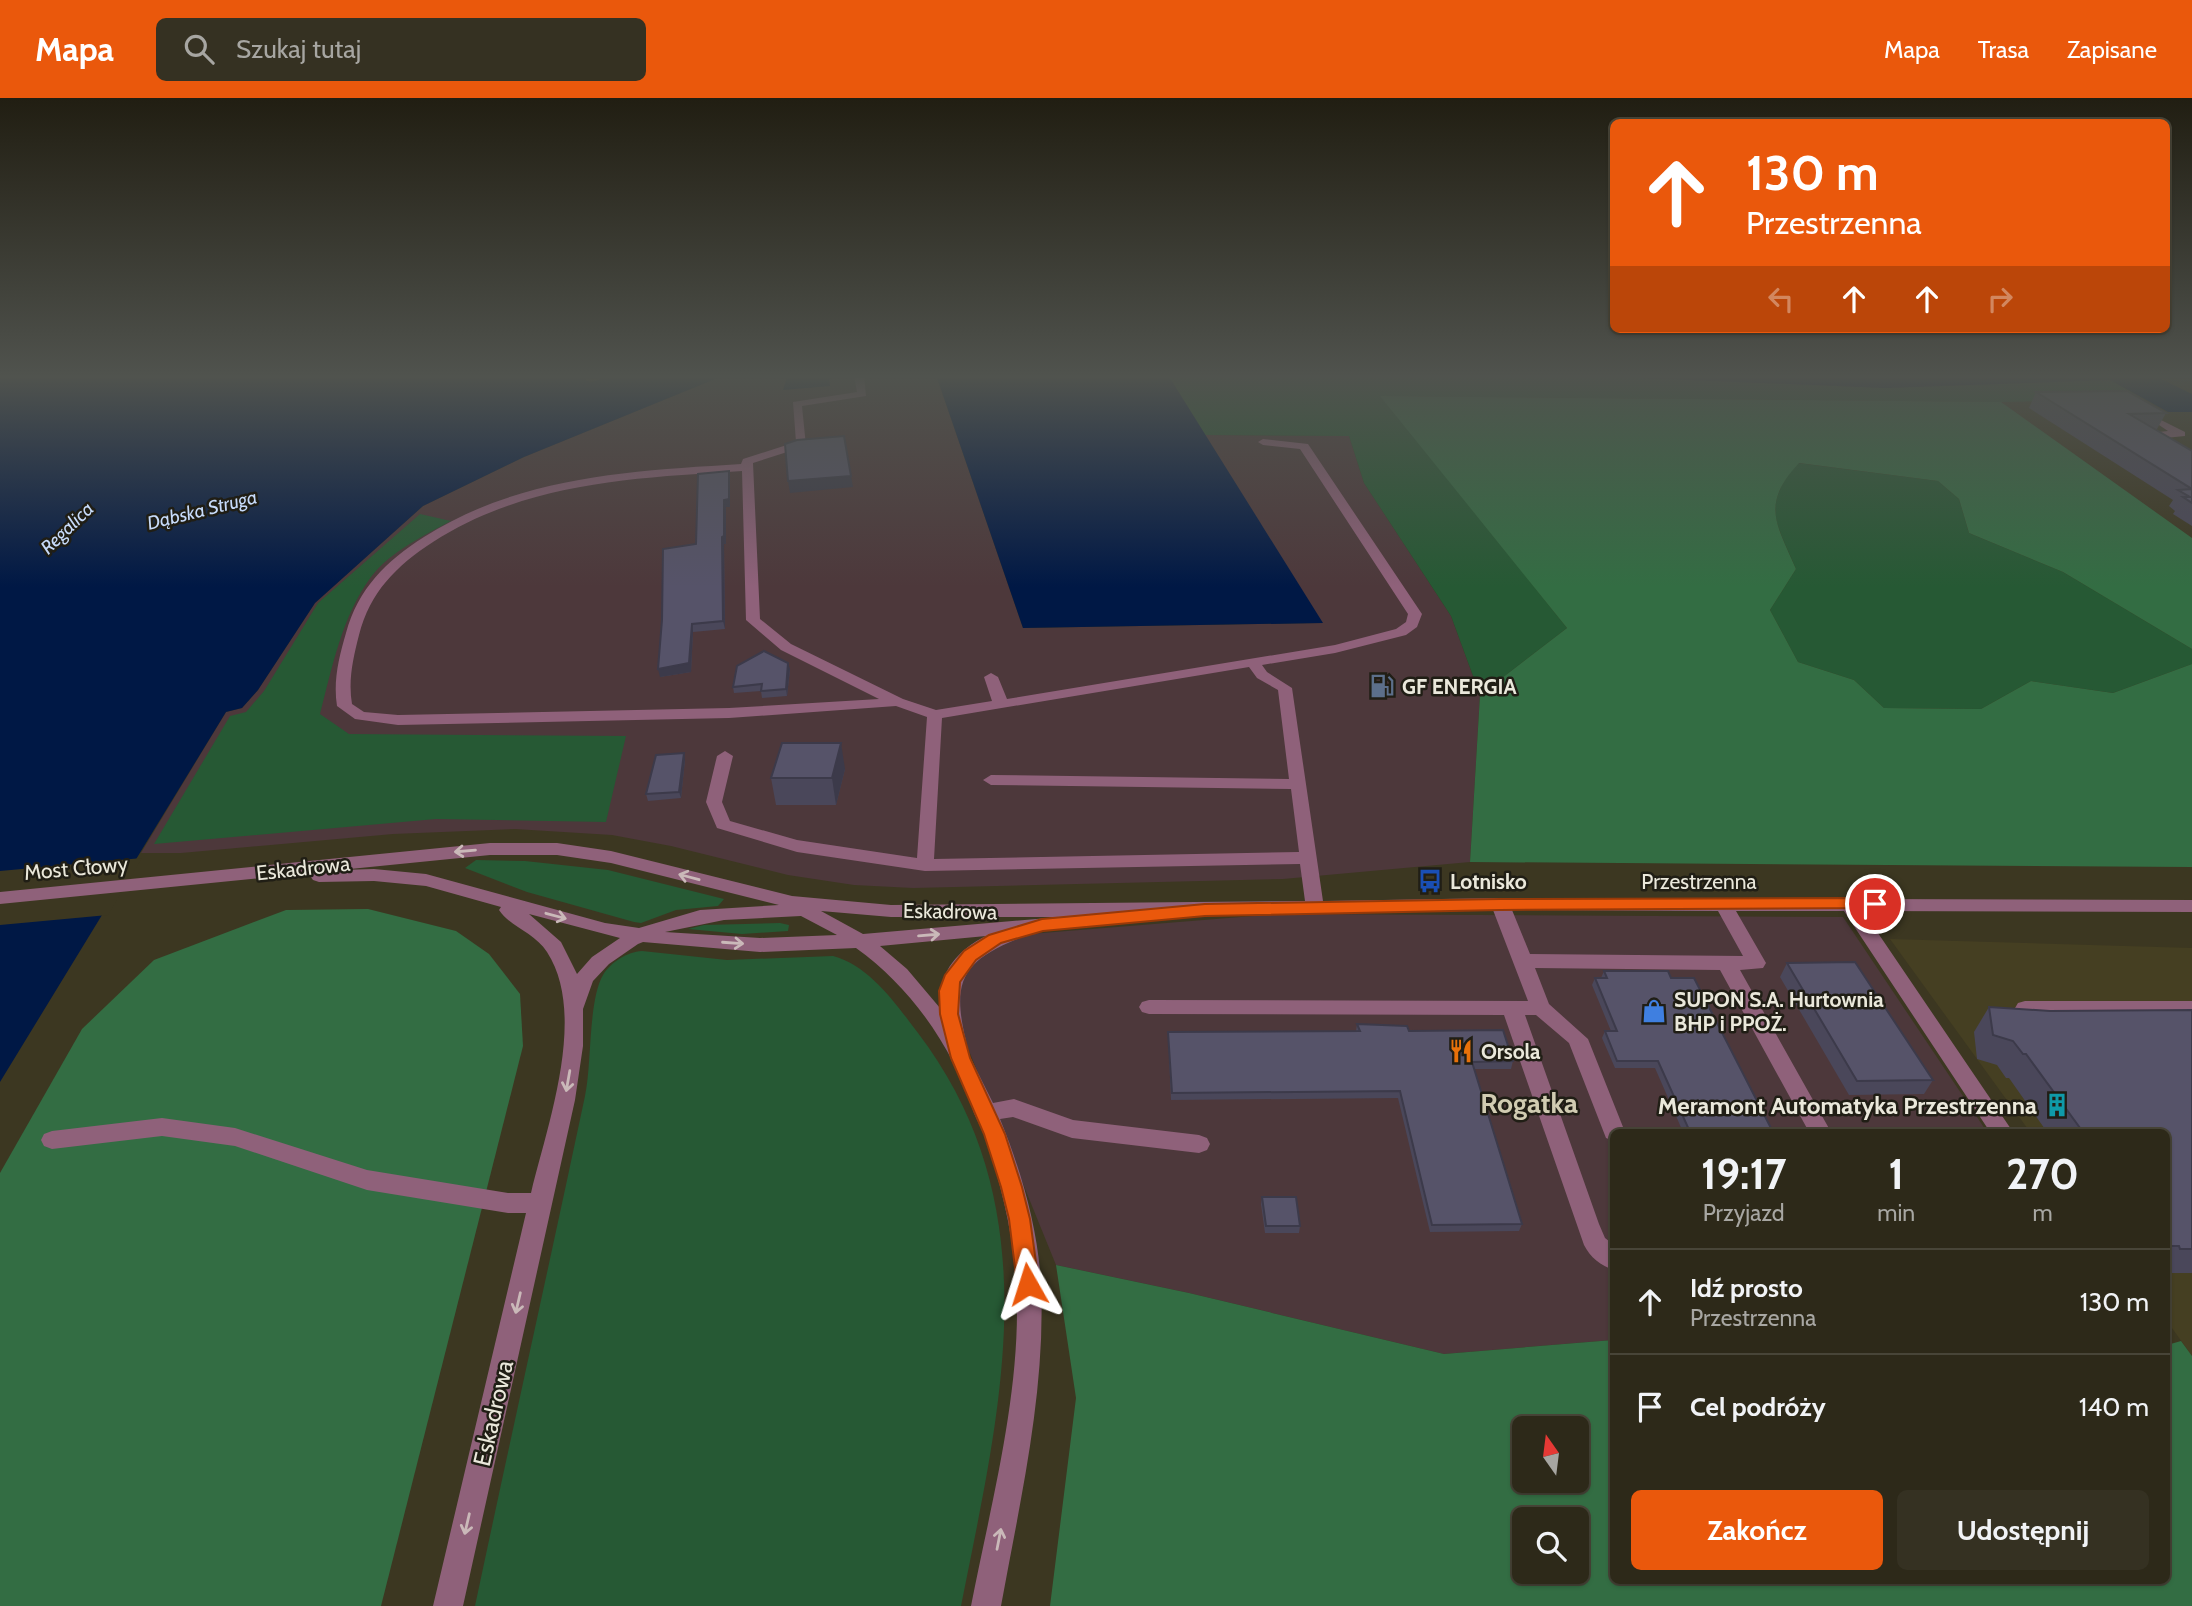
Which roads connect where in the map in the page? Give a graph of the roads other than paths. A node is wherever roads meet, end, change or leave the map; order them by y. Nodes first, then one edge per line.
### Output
1 (798, 445) edge
2 (1298, 445) edge
3 (2171, 445) edge
4 (2192, 458) edge
5 (747, 467) junction
6 (1254, 664) junction
7 (991, 677) dead end
8 (898, 702) junction
9 (1001, 704) junction
10 (935, 715) junction
11 (725, 757) dead end
12 (991, 780) dead end
13 (1297, 784) junction
14 (1307, 858) junction
15 (925, 865) junction
16 (157, 884) junction
17 (467, 889) junction
18 (755, 894) junction
19 (0, 898) edge
20 (1500, 904) junction
21 (1723, 904) junction
22 (1849, 904) junction
23 (2192, 906) edge
24 (1315, 907) junction
25 (868, 909) junction
26 (1205, 910) junction
27 (806, 911) junction
28 (1042, 925) junction
29 (641, 935) junction
30 (861, 942) junction
31 (1523, 961) junction
32 (1726, 962) junction
33 (1149, 1007) dead end
34 (1512, 1008) junction
35 (1541, 1008) junction
36 (2025, 1008) edge
37 (2192, 1008) edge
38 (573, 1013) junction
39 (960, 1058) junction
40 (985, 1113) junction
41 (1613, 1129) edge
42 (1817, 1129) edge
43 (2000, 1129) edge
44 (52, 1140) dead end
45 (1199, 1144) dead end
46 (541, 1203) junction
47 (1610, 1257) edge
48 (448, 1606) edge
49 (986, 1606) edge

1 - 5 street
2 - 6 street
3 - 4 street
5 - 8 street
5 - 8 street
6 - 9 street
6 - 13 street
7 - 9 street
8 - 10 street
9 - 10 street
10 - 15 street
11 - 15 street
12 - 13 street
13 - 14 street
14 - 15 street
14 - 24 street
16 - 17 street, Eskadrowa
18 -> 16 street, Eskadrowa
16 - 19 street, Most Cłowy
17 -> 29 street, Eskadrowa
17 - 38 street, Eskadrowa
18 - 25 street, Eskadrowa
18 - 27 street, Eskadrowa
20 - 21 street, Przestrzenna
20 - 24 street, Przestrzenna
20 - 31 street
21 - 22 street, Przestrzenna
21 - 32 street
22 - 23 street, Przestrzenna
22 - 43 street
24 - 26 street, Przestrzenna
25 - 26 street, Eskadrowa
25 - 27 street, Eskadrowa
26 - 28 street, Eskadrowa
27 - 29 street, Eskadrowa
27 - 30 street, Eskadrowa
30 -> 28 street, Eskadrowa
28 - 39 street, Eskadrowa
29 -> 30 street, Eskadrowa
29 - 38 street, Eskadrowa
30 - 39 street, Eskadrowa
31 - 32 street
31 - 35 street
32 - 42 street
33 - 34 street
34 - 35 street
34 - 47 street
35 - 41 street
36 - 37 street
38 -> 46 street, Eskadrowa
39 - 40 street, Eskadrowa
40 - 45 street
49 -> 40 street, Eskadrowa
44 - 46 street
46 -> 48 street, Eskadrowa

